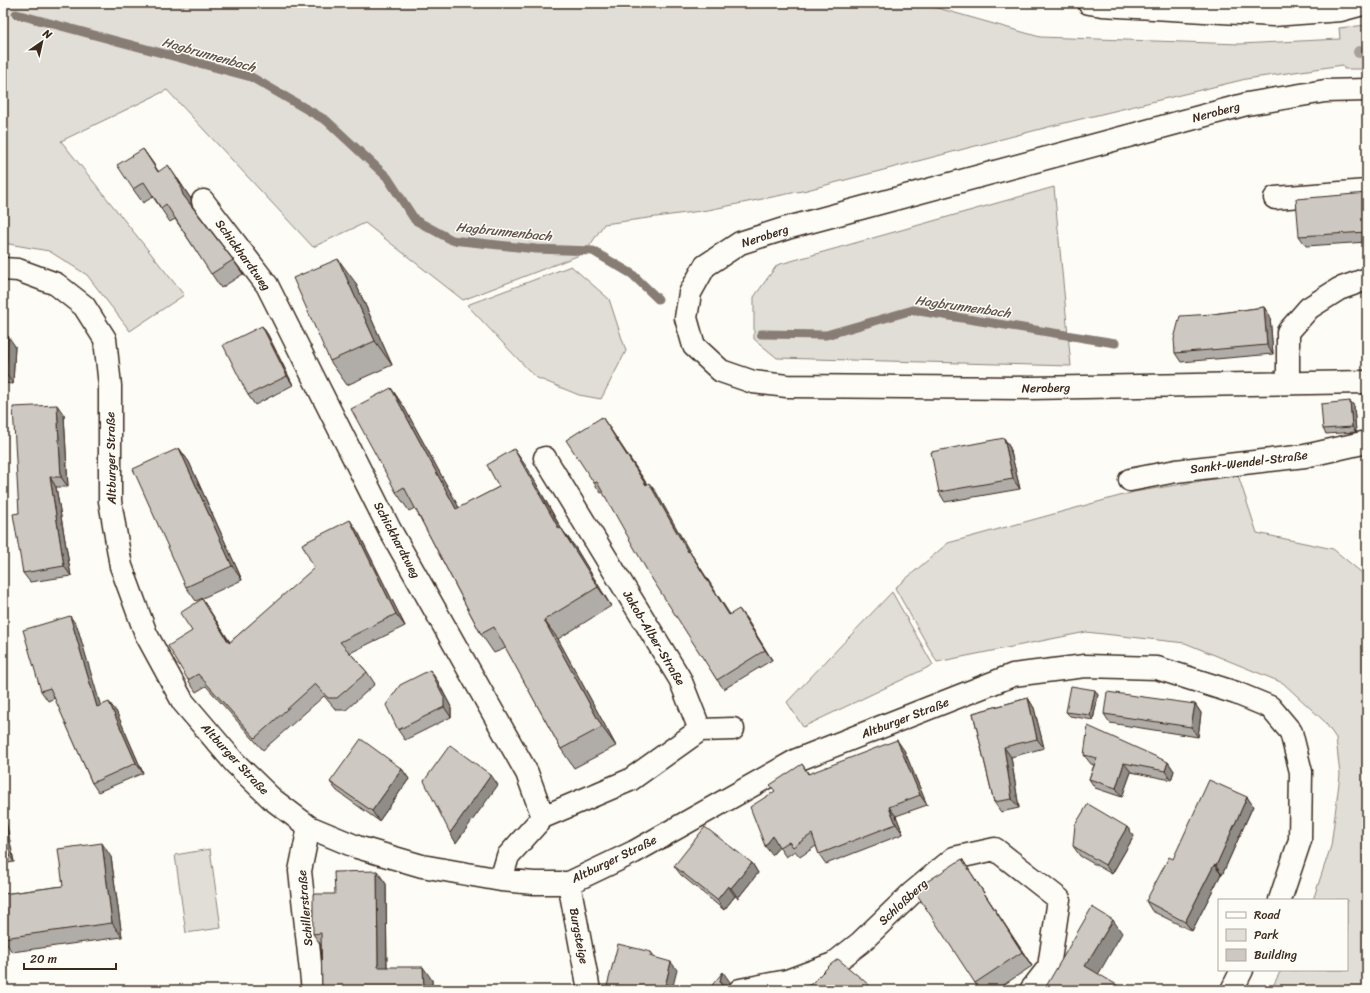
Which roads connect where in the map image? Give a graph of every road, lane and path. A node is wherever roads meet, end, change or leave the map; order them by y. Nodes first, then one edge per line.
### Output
1 (1089, 3) edge
2 (1367, 3) edge
3 (1367, 90) edge
4 (1367, 192) edge
5 (1275, 198) dead end
6 (203, 201) dead end
7 (3, 269) edge
8 (1367, 279) edge
9 (1367, 382) edge
10 (1288, 383) junction
11 (1367, 442) edge
12 (545, 458) dead end
13 (1130, 480) dead end
14 (733, 729) dead end
15 (700, 730) junction
16 (543, 817) junction
17 (309, 827) junction
18 (501, 880) junction
19 (568, 882) junction
20 (1280, 899) edge
21 (1242, 971) edge
22 (313, 990) edge
23 (589, 990) edge
24 (740, 990) edge
25 (1031, 990) edge
26 (1232, 990) edge

1 - 2 street
3 - 10 street, Neroberg
4 - 5 street
6 - 16 street, Schickhardtweg
7 - 17 street, Altburger Straße
8 - 10 street
9 - 10 street, Neroberg
11 - 13 street, Sankt-Wendel-Straße
12 - 15 street, Jakob-Alber-Straße
14 - 15 street
15 - 16 street
16 - 18 street
17 - 18 street, Altburger Straße
17 - 22 street, Schillerstraße
18 - 19 street, Altburger Straße
19 - 20 street, Altburger Straße
19 - 23 street, Burgsteige
21 - 26 street
24 - 25 street, Schloßberg

